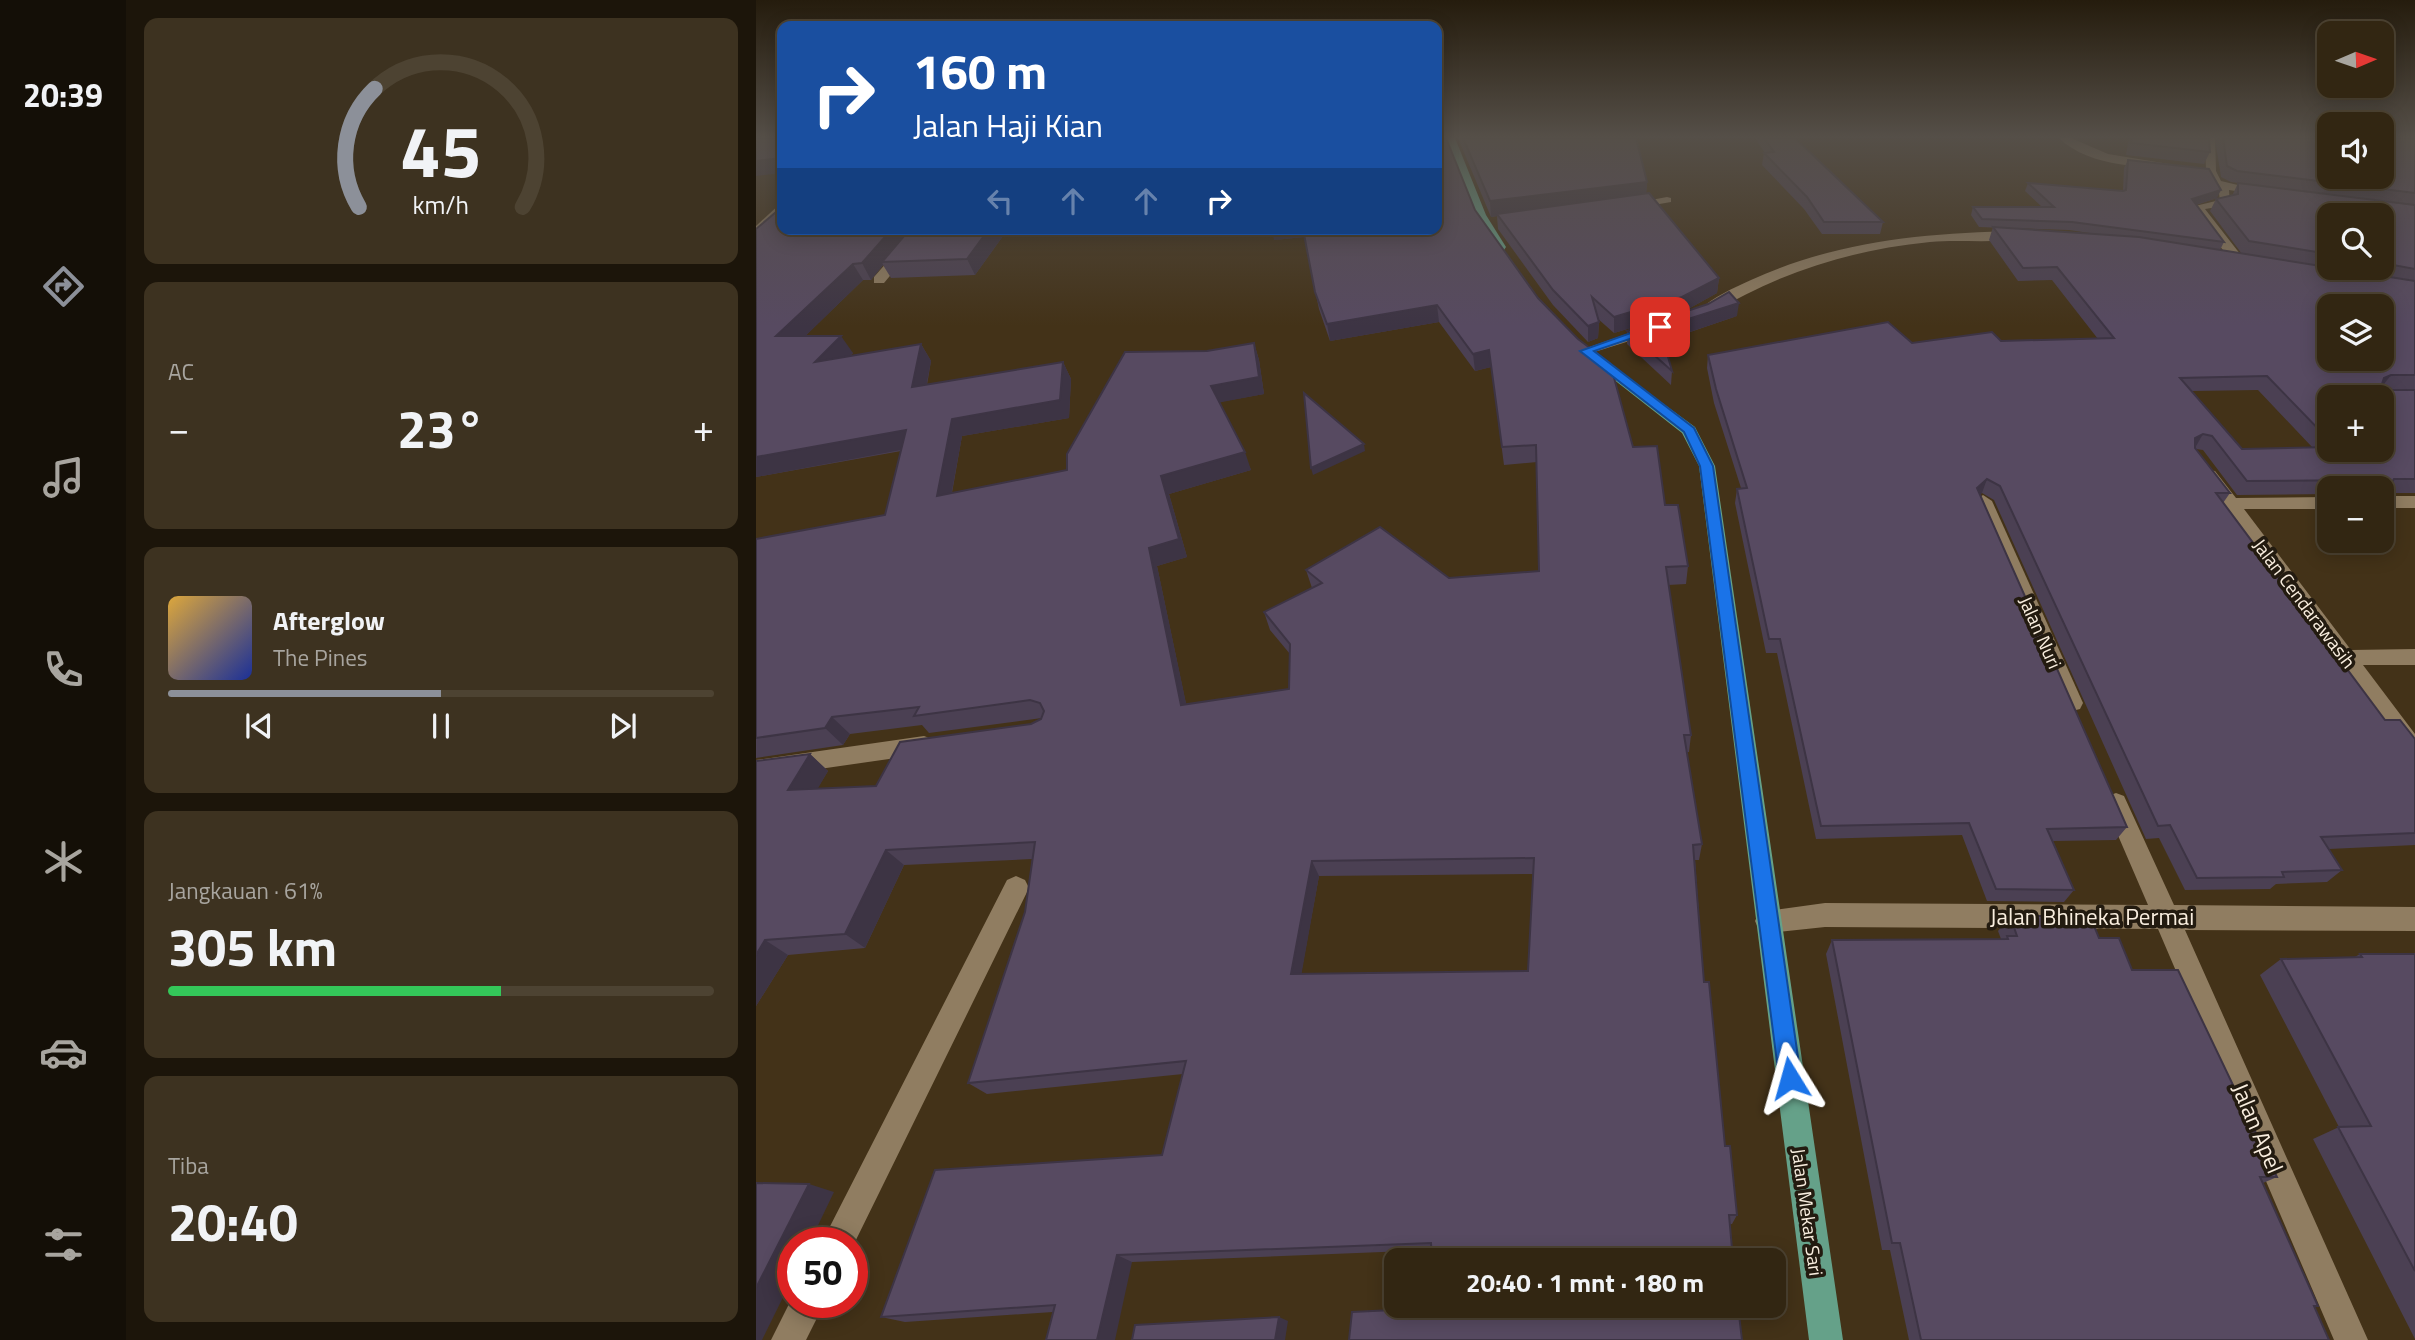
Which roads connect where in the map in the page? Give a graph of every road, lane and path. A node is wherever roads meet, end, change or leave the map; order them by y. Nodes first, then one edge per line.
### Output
1 (1480, 201) edge
2 (1663, 201) edge
3 (2225, 201) edge
4 (1617, 206) edge
5 (777, 211) edge
6 (756, 233) edge
7 (918, 235) edge
8 (2029, 235) edge
9 (2212, 257) edge
10 (1512, 265) edge
11 (879, 279) dead end
12 (1695, 315) edge
13 (1672, 323) edge
14 (1570, 334) edge
15 (1585, 351) junction
16 (2195, 456) edge
17 (1983, 501) edge
18 (2394, 502) edge
19 (2415, 502) edge
20 (2317, 503) edge
21 (2231, 504) junction
22 (2346, 657) junction
23 (2415, 657) edge
24 (2083, 728) edge
25 (948, 742) edge
26 (2415, 751) edge
27 (756, 769) edge
28 (2105, 778) edge
29 (1016, 888) dead end
30 (2166, 917) junction
31 (2415, 919) edge
32 (1769, 921) junction
33 (846, 1227) edge
34 (800, 1318) edge
35 (788, 1340) edge
36 (1826, 1340) edge
37 (2350, 1340) edge

1 - 10 main road
2 - 4 street
3 - 9 street
5 - 6 street
7 - 11 street
8 - 12 street
13 - 15 street
14 - 15 main road, Jalan Mekar Sari
15 - 32 main road, Jalan Mekar Sari
16 - 21 street, Jalan Cendarawasih
17 - 24 street, Jalan Nuri
18 - 19 street
20 - 21 street
21 - 22 street, Jalan Cendarawasih
22 - 23 street
22 - 26 street, Jalan Cendarawasih
25 - 27 street
28 - 30 street
29 - 33 street
30 - 31 street, Jalan Bhineka Permai
30 - 32 street, Jalan Bhineka Permai
30 - 37 street, Jalan Apel
32 - 36 main road, Jalan Mekar Sari
34 - 35 street

